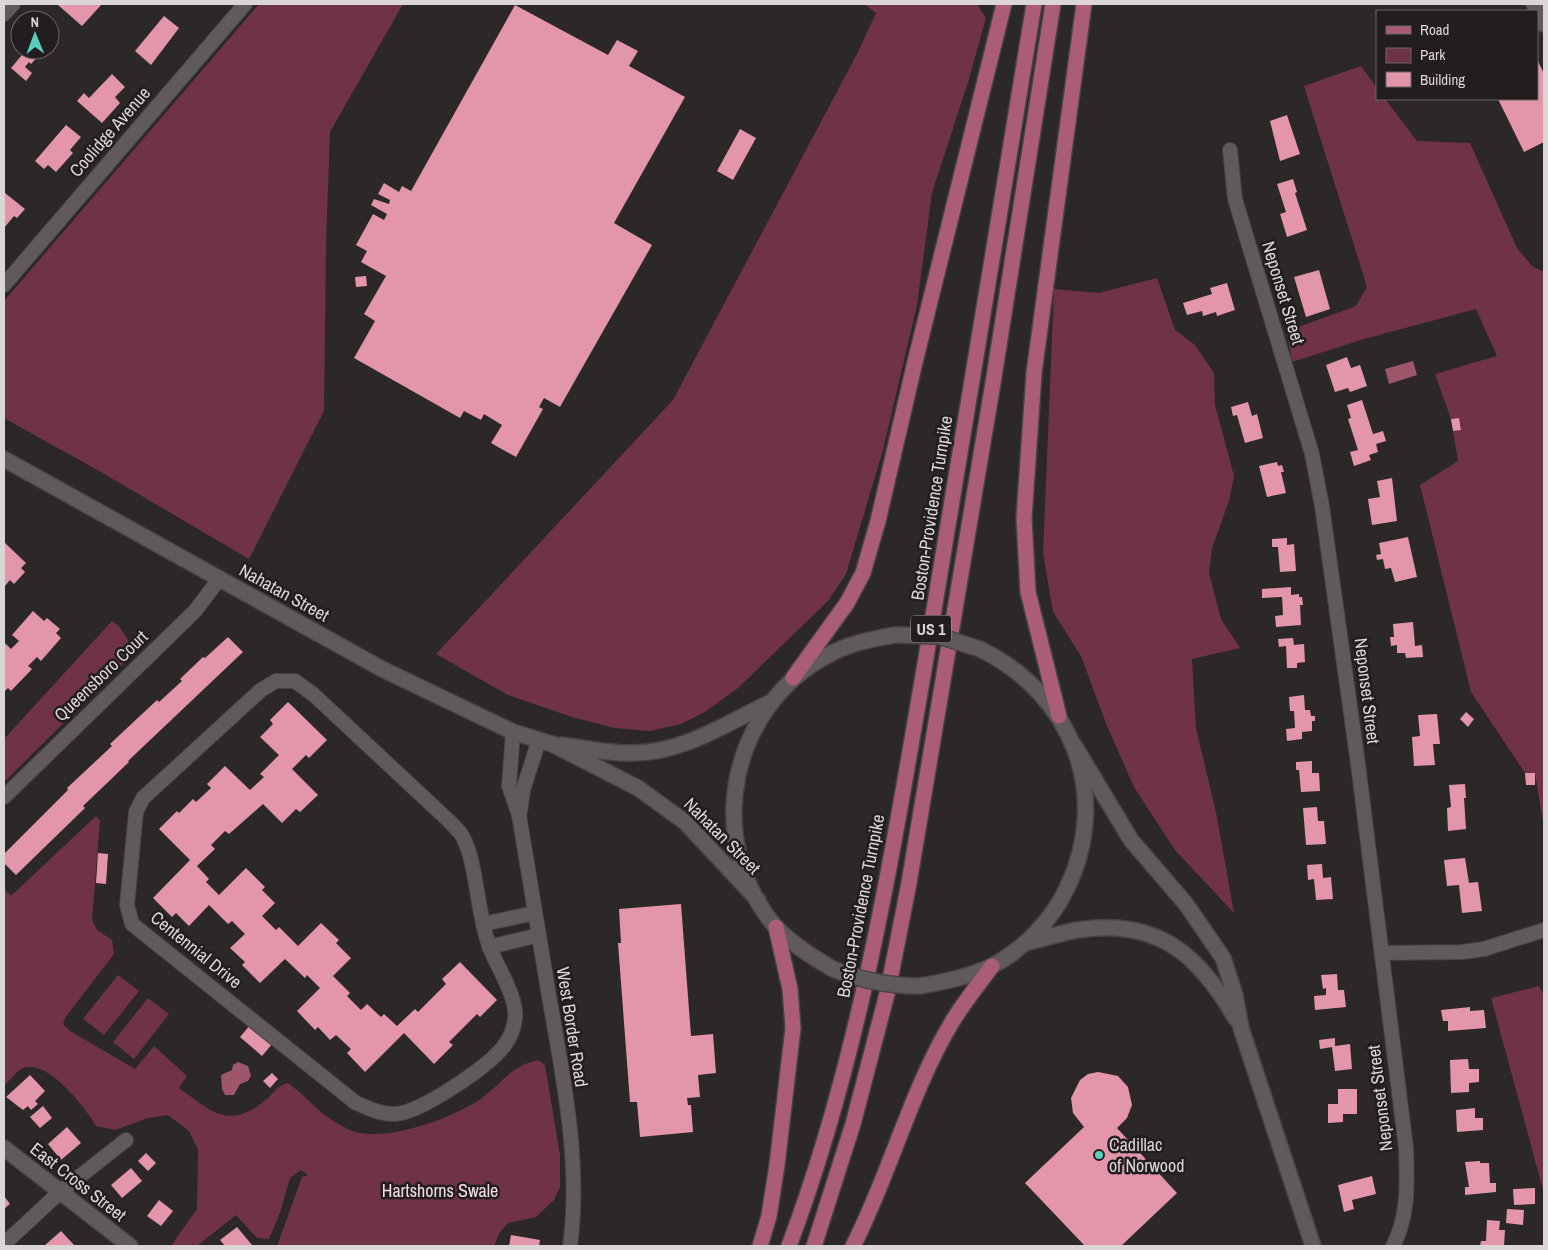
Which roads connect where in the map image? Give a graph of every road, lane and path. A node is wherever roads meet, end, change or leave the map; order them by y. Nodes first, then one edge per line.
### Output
1 (13, 4) edge
2 (245, 4) edge
3 (1004, 4) edge
4 (1034, 4) edge
5 (1053, 4) edge
6 (1084, 4) edge
7 (1538, 12) edge
8 (4, 14) edge
9 (1544, 24) edge
10 (1230, 150) dead end
11 (4, 286) edge
12 (4, 459) edge
13 (220, 578) junction
14 (793, 678) junction
15 (771, 702) junction
16 (1059, 716) junction
17 (513, 732) junction
18 (545, 742) junction
19 (1074, 746) junction
20 (4, 797) edge
21 (519, 815) junction
22 (758, 900) junction
23 (535, 913) junction
24 (483, 924) junction
25 (776, 927) junction
26 (1544, 930) edge
27 (539, 935) junction
28 (1025, 943) junction
29 (489, 947) junction
30 (1382, 953) junction
31 (992, 966) junction
32 (1241, 1028) junction
33 (126, 1140) dead end
34 (4, 1148) edge
35 (60, 1192) junction
36 (4, 1244) edge
37 (130, 1246) edge
38 (570, 1246) edge
39 (760, 1246) edge
40 (789, 1246) edge
41 (814, 1246) edge
42 (853, 1246) edge
43 (1313, 1246) edge
44 (1393, 1246) edge

1 - 8 street
2 - 11 street, Coolidge Avenue
3 - 14 main road
4 - 40 main road, Boston-Providence Turnpike / US 1
5 - 41 main road, US 1
6 - 16 main road
7 - 9 main road
10 - 30 street, Neponset Street
12 - 13 main road, Nahatan Street
13 - 17 main road, Nahatan Street
13 - 20 street, Queensboro Court
14 - 15 main road
14 - 16 main road, bridge
15 - 18 main road, Nahatan Street
15 - 22 main road
16 - 19 main road
17 - 18 main road, Nahatan Street
17 - 21 street
18 - 21 street
18 - 22 main road, Nahatan Street
19 - 28 main road
19 - 32 main road
21 - 23 street, West Border Road
22 - 25 main road
23 - 24 street
23 - 27 street, West Border Road
24 - 29 street, Centennial Drive
24 - 29 street, Centennial Drive
25 - 31 main road, bridge
25 - 39 main road
26 - 30 street
27 - 29 street
27 - 38 street, West Border Road
28 - 31 main road
28 - 32 main road
30 - 44 street, Neponset Street
31 - 42 main road
32 - 43 main road
33 - 35 street
34 - 35 main road, East Cross Street
35 - 36 street
35 - 37 main road, East Cross Street

